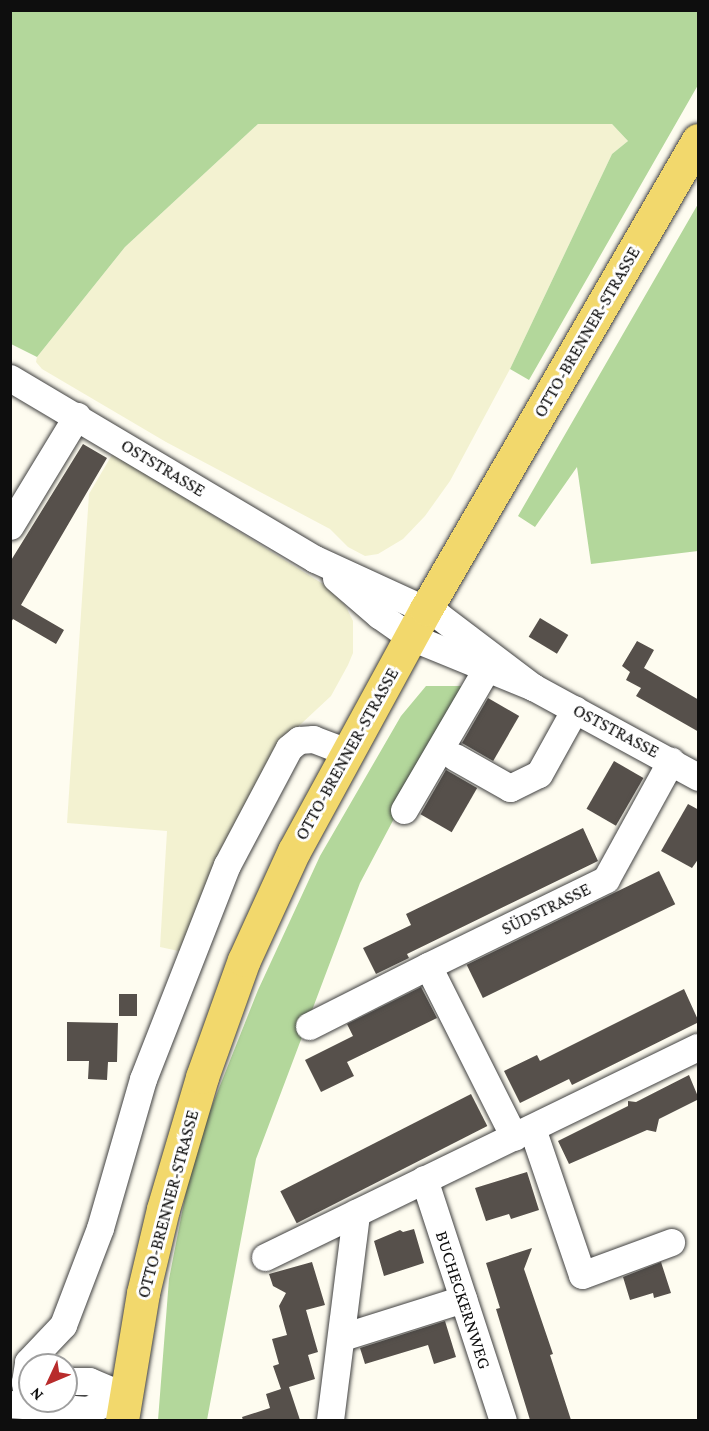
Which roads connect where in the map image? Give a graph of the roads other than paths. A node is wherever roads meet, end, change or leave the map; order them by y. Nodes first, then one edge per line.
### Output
1 (699, 140) edge
2 (10, 378) edge
3 (76, 416) junction
4 (10, 526) edge
5 (419, 623) junction
6 (488, 668) junction
7 (533, 687) junction
8 (575, 709) junction
9 (347, 752) junction
10 (455, 756) dead end
11 (671, 761) junction
12 (699, 777) edge
13 (404, 810) dead end
14 (428, 966) junction
15 (309, 1026) dead end
16 (696, 1054) edge
17 (523, 1133) junction
18 (424, 1179) junction
19 (356, 1213) junction
20 (670, 1242) dead end
21 (265, 1257) dead end
22 (463, 1299) junction
23 (342, 1337) junction
24 (37, 1353) edge
25 (78, 1380) edge
26 (78, 1408) edge
27 (124, 1408) edge
28 (330, 1420) edge
29 (503, 1420) edge

1 - 5 main road, OTTO-BRENNER-STRASSE
2 - 3 street, OSTSTRASSE
3 - 4 street
3 - 5 street, OSTSTRASSE
5 - 6 street, OSTSTRASSE
5 - 7 street, OSTSTRASSE
5 - 9 main road, OTTO-BRENNER-STRASSE
6 - 7 street, OSTSTRASSE
6 - 13 street
7 - 8 street, OSTSTRASSE
8 - 10 street
8 - 11 street, OSTSTRASSE
9 - 24 street
9 - 27 main road, OTTO-BRENNER-STRASSE
11 - 12 street, OSTSTRASSE
11 - 14 street, SÜDSTRASSE
14 - 15 street, SÜDSTRASSE
14 - 17 street
16 - 17 street
17 - 18 street
17 - 20 street
18 - 19 street
18 - 22 street, BUCHECKERNWEG
19 - 21 street
19 - 23 street
22 - 23 street
22 - 29 street, BUCHECKERNWEG
23 - 28 street
25 - 27 street
26 - 27 street

